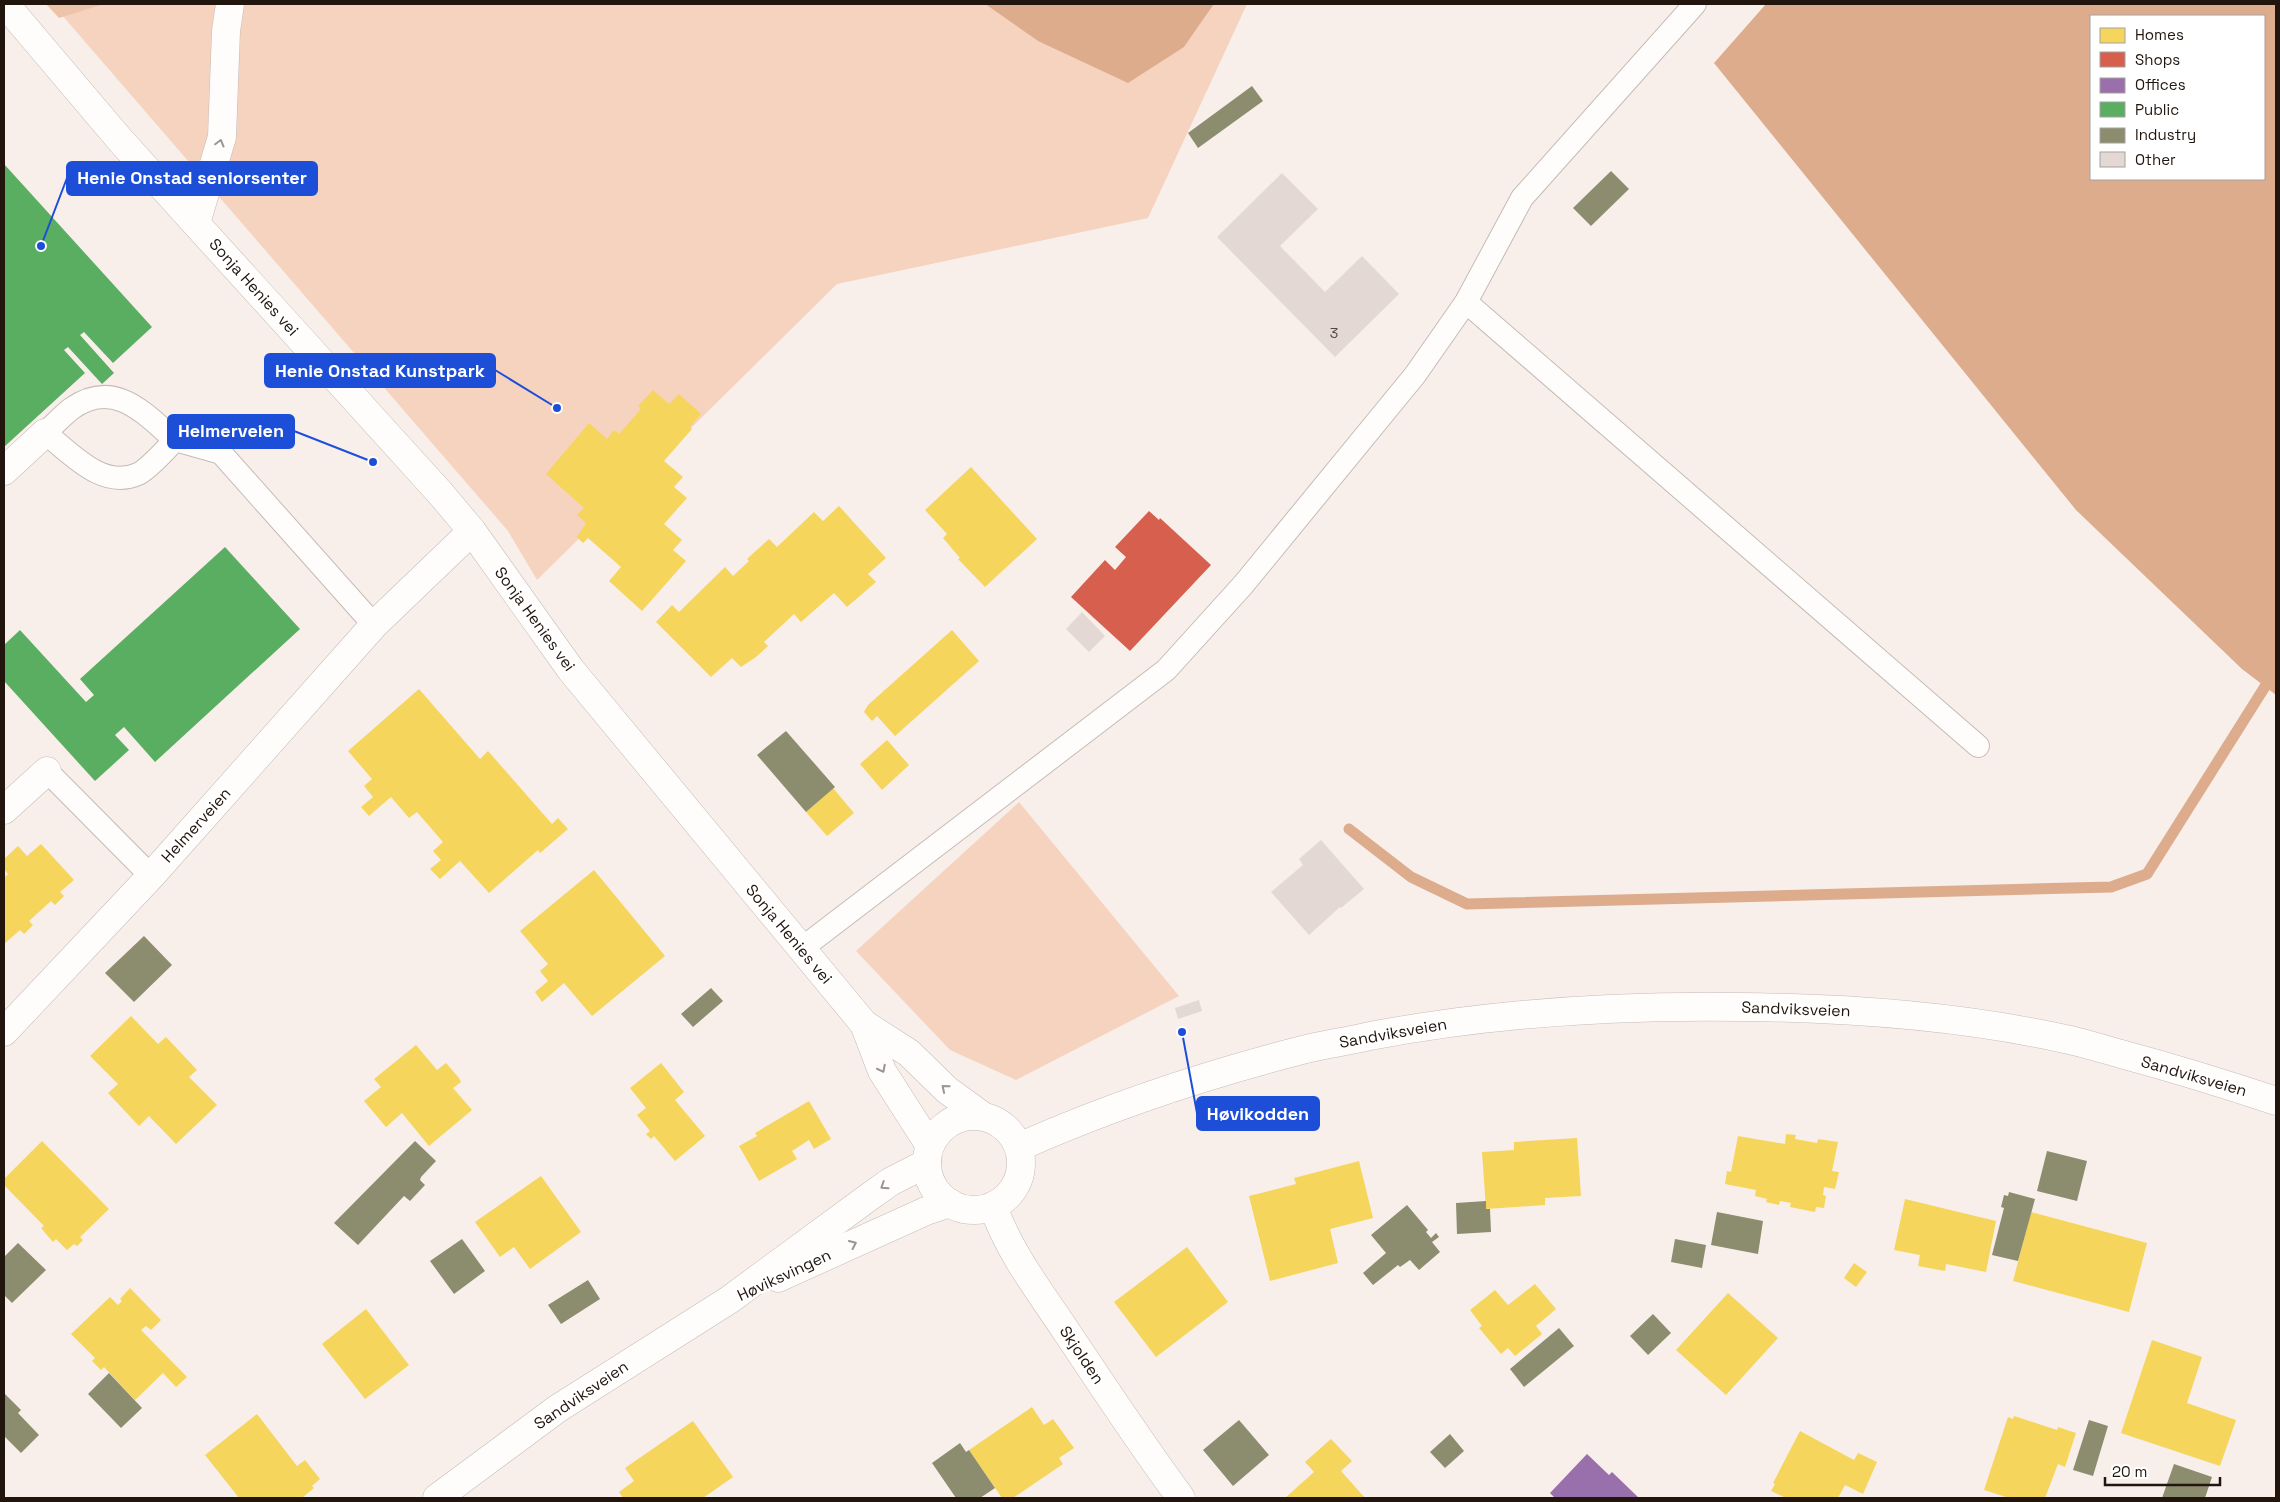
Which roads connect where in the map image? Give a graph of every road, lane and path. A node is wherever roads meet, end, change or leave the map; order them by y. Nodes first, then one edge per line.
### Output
1 (5, 4) edge
2 (230, 4) edge
3 (1695, 4) edge
4 (196, 223) junction
5 (1466, 302) junction
6 (45, 433) junction
7 (175, 440) junction
8 (4, 471) edge
9 (472, 531) junction
10 (374, 626) junction
11 (1978, 746) dead end
12 (46, 770) joint
13 (4, 810) edge
14 (151, 876) junction
15 (801, 949) junction
16 (864, 1024) junction
17 (4, 1032) edge
18 (2276, 1100) edge
19 (984, 1117) junction
20 (1018, 1147) junction
21 (929, 1155) junction
22 (950, 1203) junction
23 (993, 1206) junction
24 (729, 1300) junction
25 (437, 1498) edge
26 (1182, 1498) edge

1 - 4 street, Sonja Henies vei
4 -> 2 street, Sonja Henies vei
3 - 5 lane
4 - 9 street, Sonja Henies vei
5 - 11 lane
5 - 15 lane
6 - 7 lane
6 - 7 lane
6 - 8 street
7 - 10 lane
9 - 10 street, Helmerveien
9 - 15 street, Sonja Henies vei
10 - 14 street, Helmerveien
12 - 13 street
12 - 14 lane
14 - 17 street, Helmerveien
15 - 16 street, Sonja Henies vei
19 -> 16 street, Sonja Henies vei
16 -> 21 street, Sonja Henies vei
18 - 20 street, Sandviksveien
19 - 20 street
19 - 21 street
20 - 23 street
21 - 22 street
21 -> 24 street, Høviksvingen
22 - 23 street
24 -> 22 street, Høviksvingen
23 - 26 street, Skjolden
24 - 25 street, Sandviksveien

